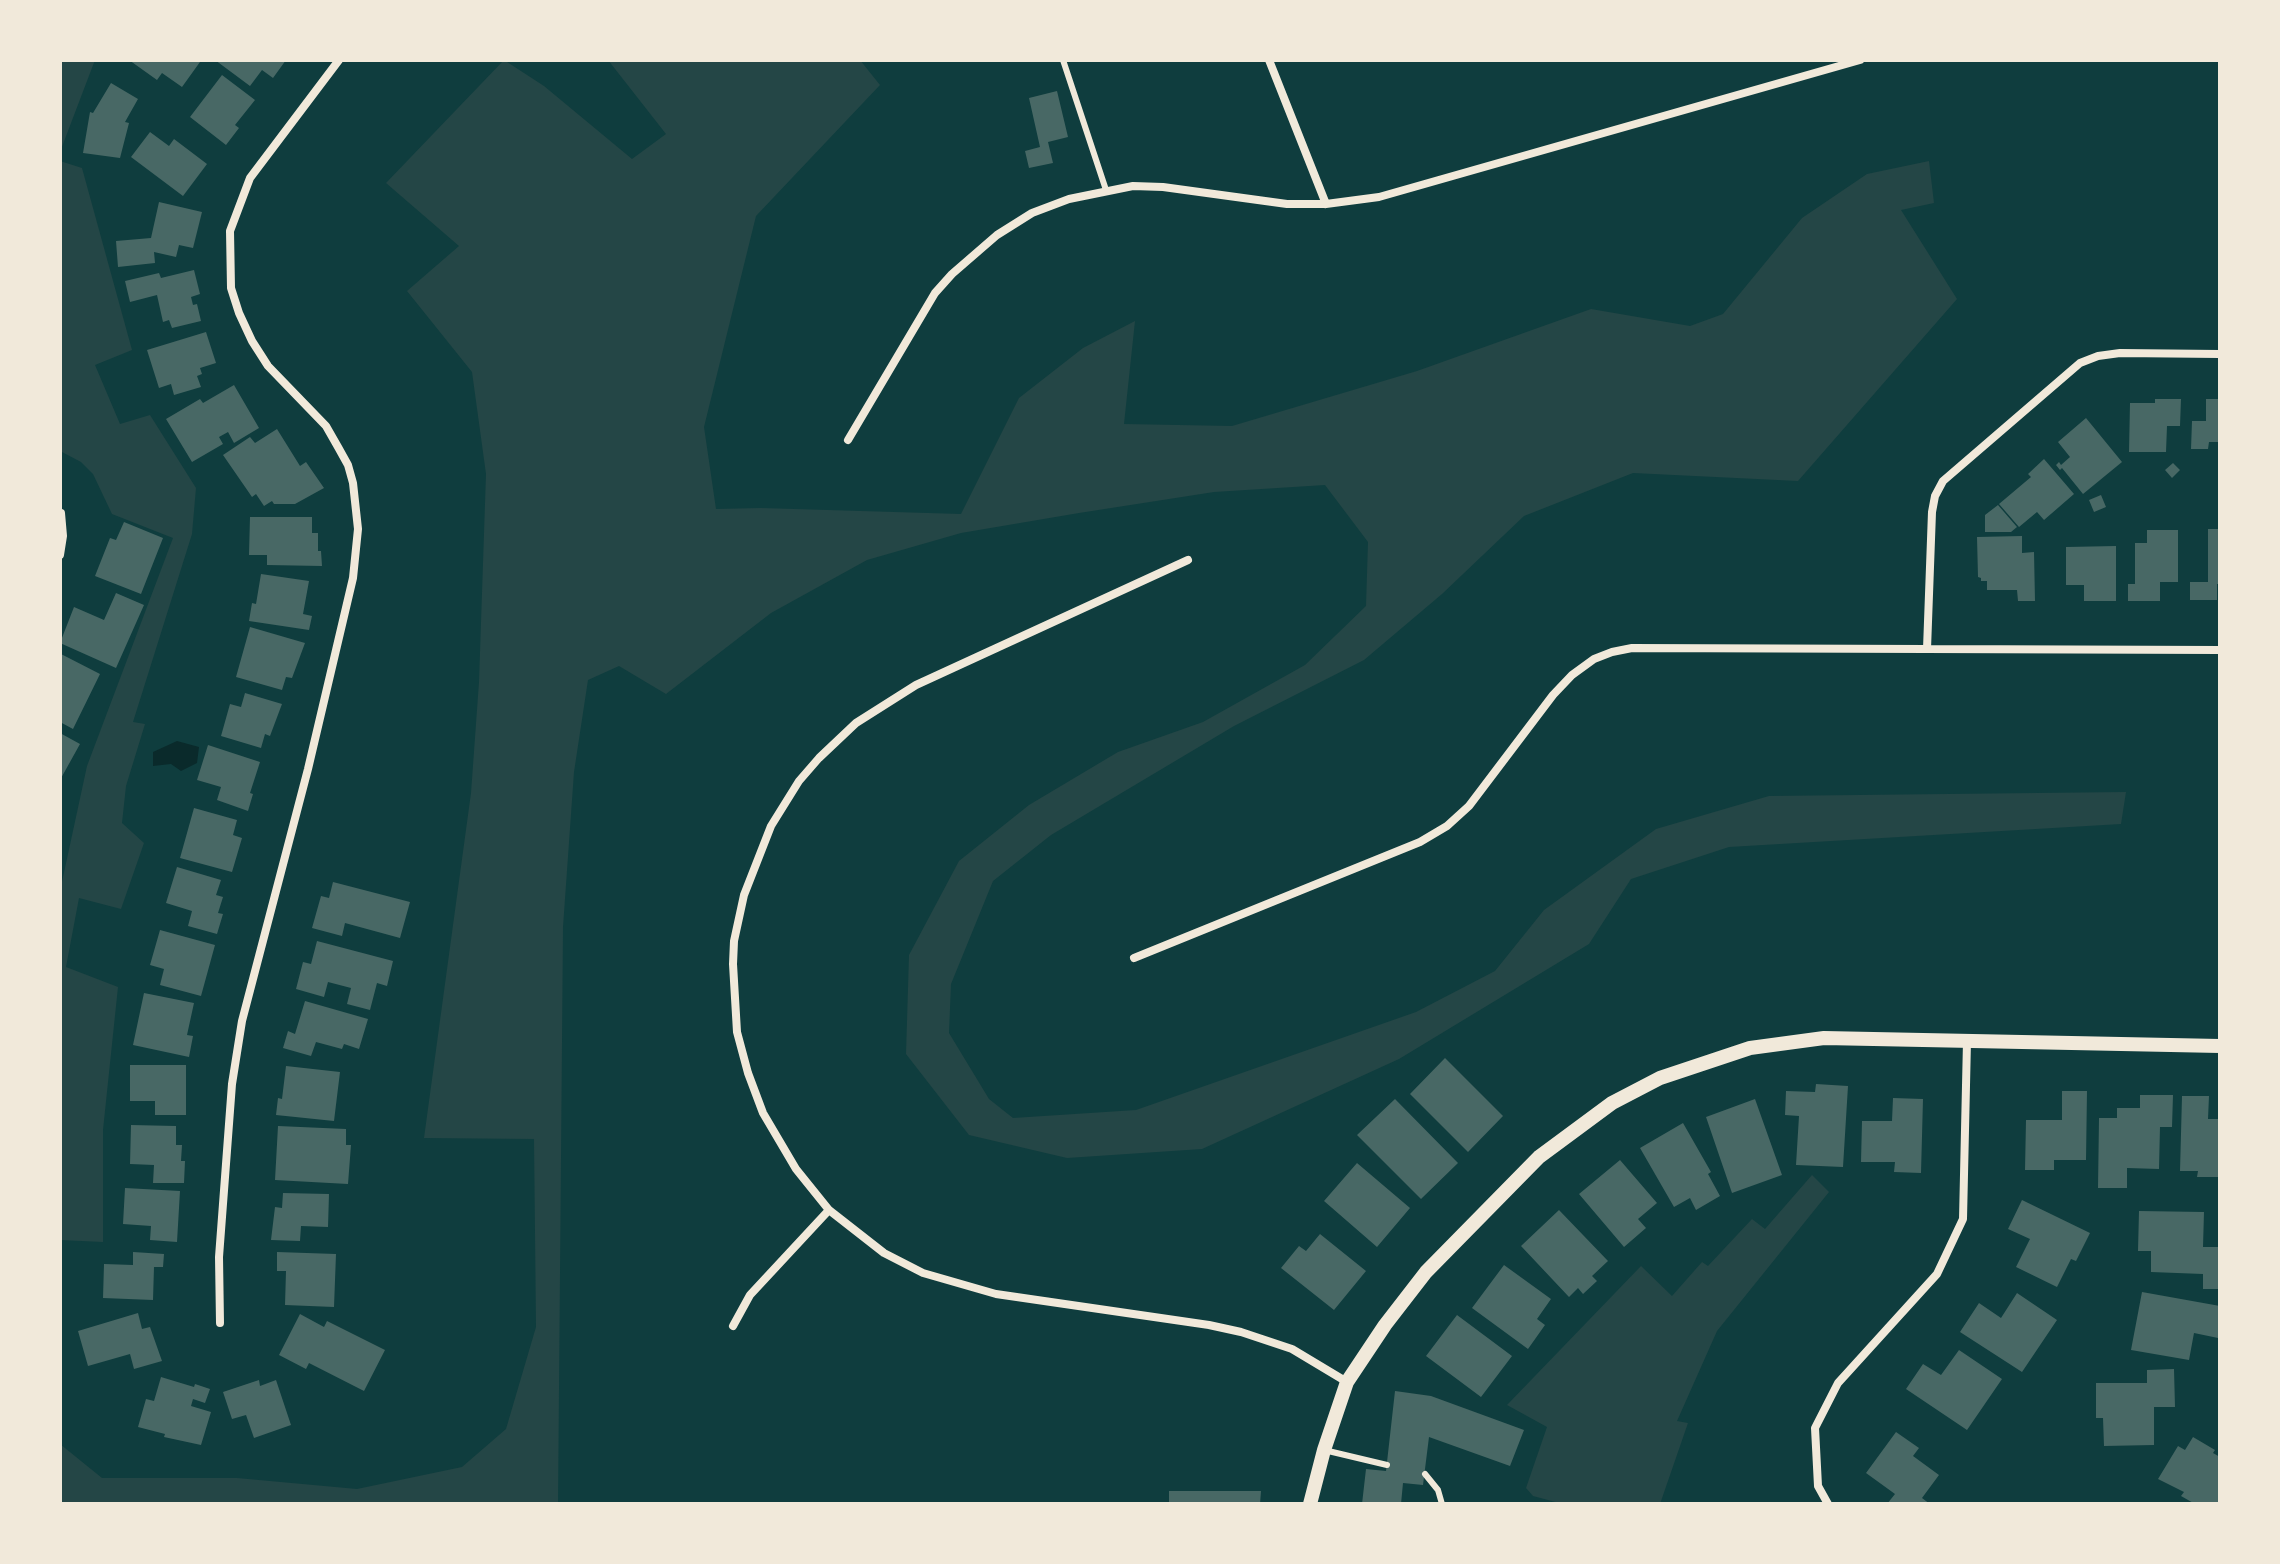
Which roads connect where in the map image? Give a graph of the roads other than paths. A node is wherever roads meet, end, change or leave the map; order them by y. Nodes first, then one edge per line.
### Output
1 (339, 60) edge
2 (1063, 60) edge
3 (1269, 60) edge
4 (1860, 60) edge
5 (1106, 190) junction
6 (1326, 204) junction
7 (2220, 354) edge
8 (848, 440) dead end
9 (61, 513) edge
10 (60, 555) edge
11 (1188, 560) dead end
12 (1927, 649) junction
13 (2220, 650) edge
14 (1134, 958) dead end
15 (1967, 1040) junction
16 (2220, 1046) edge
17 (829, 1210) junction
18 (220, 1323) dead end
19 (733, 1326) dead end
20 (1347, 1382) junction
21 (1324, 1450) junction
22 (1387, 1465) dead end
23 (1425, 1474) dead end
24 (1310, 1504) edge
25 (1442, 1504) edge
26 (1828, 1504) edge

1 - 18 street
2 - 5 lane
3 - 6 street
4 - 6 street
5 - 6 street
5 - 8 street
7 - 12 street
9 - 10 street
11 - 17 street
12 - 13 street
12 - 14 street
15 - 16 street
15 - 20 street
15 - 26 street
17 - 19 street
17 - 20 street
20 - 21 street
21 - 22 lane
21 - 24 street
23 - 25 lane

